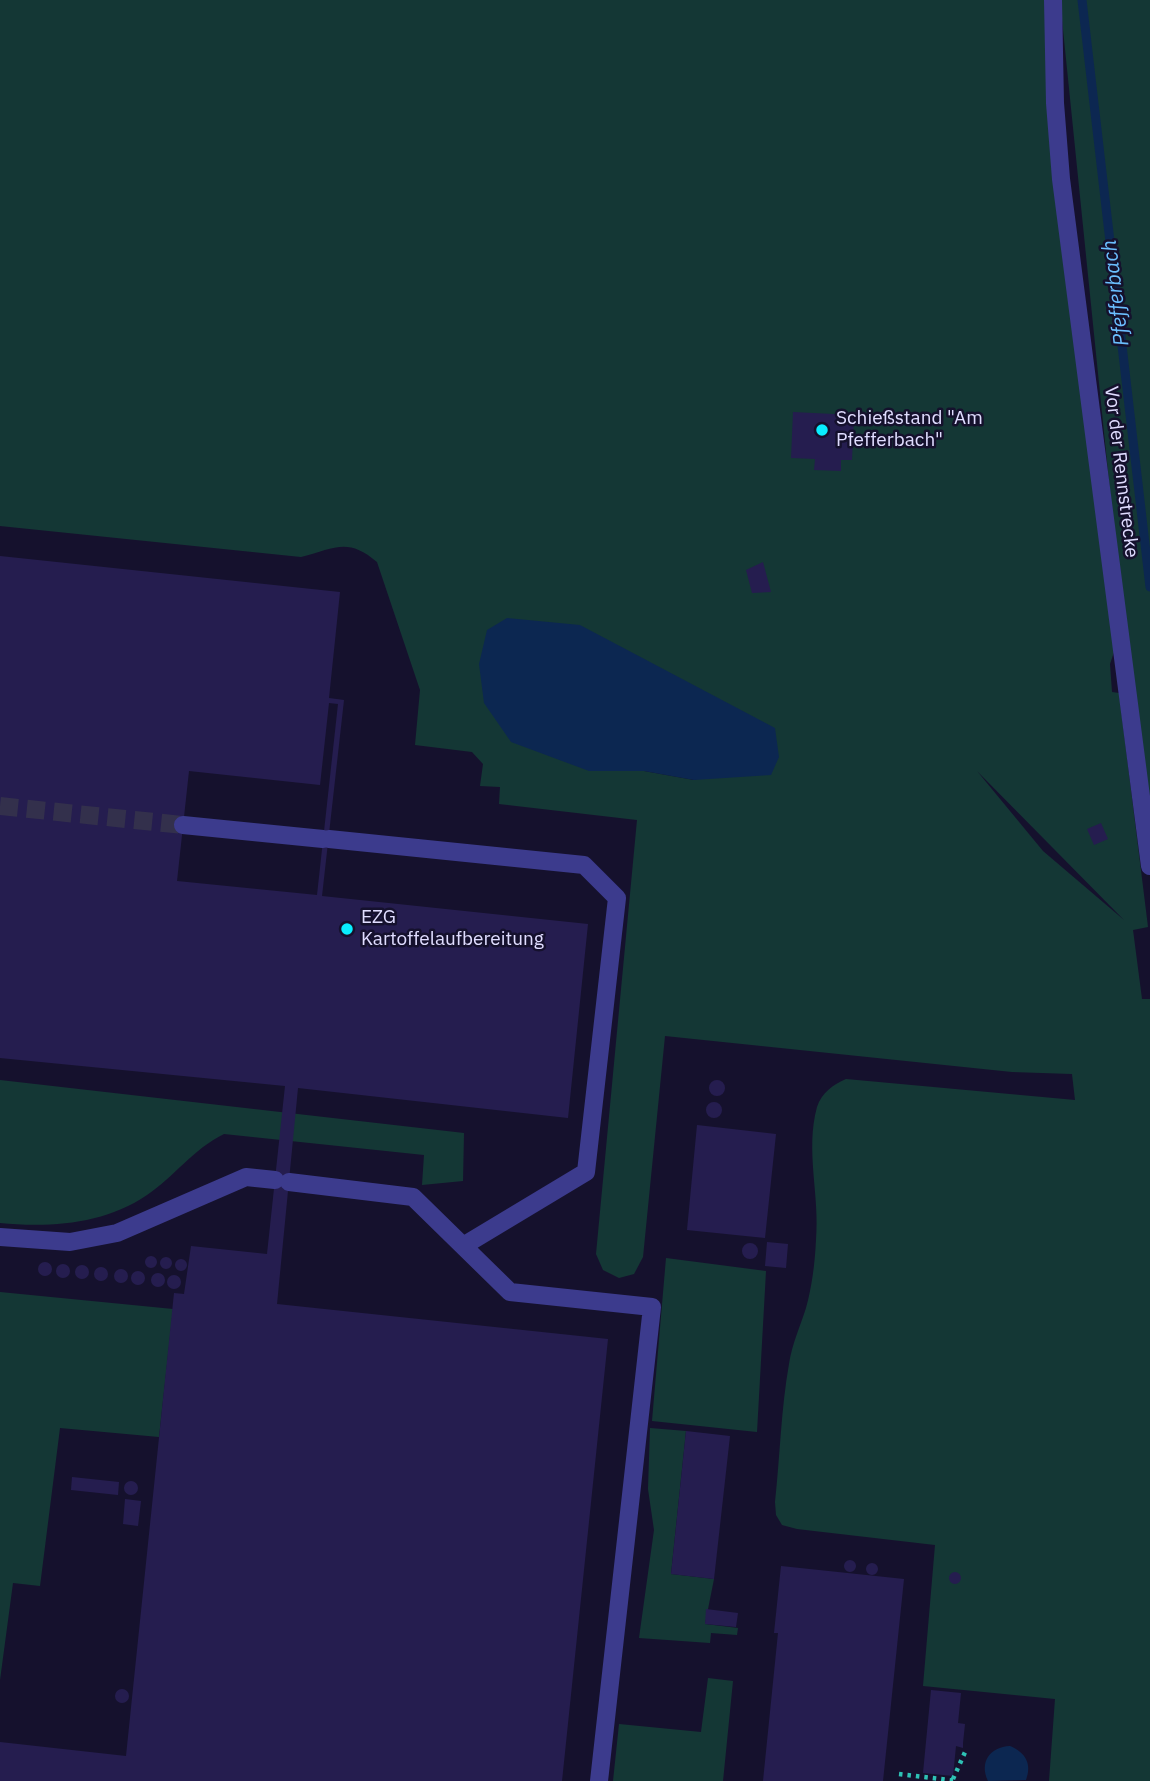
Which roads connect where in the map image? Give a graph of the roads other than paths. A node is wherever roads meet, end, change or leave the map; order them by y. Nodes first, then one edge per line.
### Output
1 (1053, 0) edge
2 (183, 825) tunnel mouth
3 (1150, 866) edge
4 (0, 1237) edge
5 (463, 1246) junction
6 (599, 1781) edge

1 - 3 lane, Vor der Rennstrecke
2 - 5 lane
4 - 5 lane
5 - 6 lane

